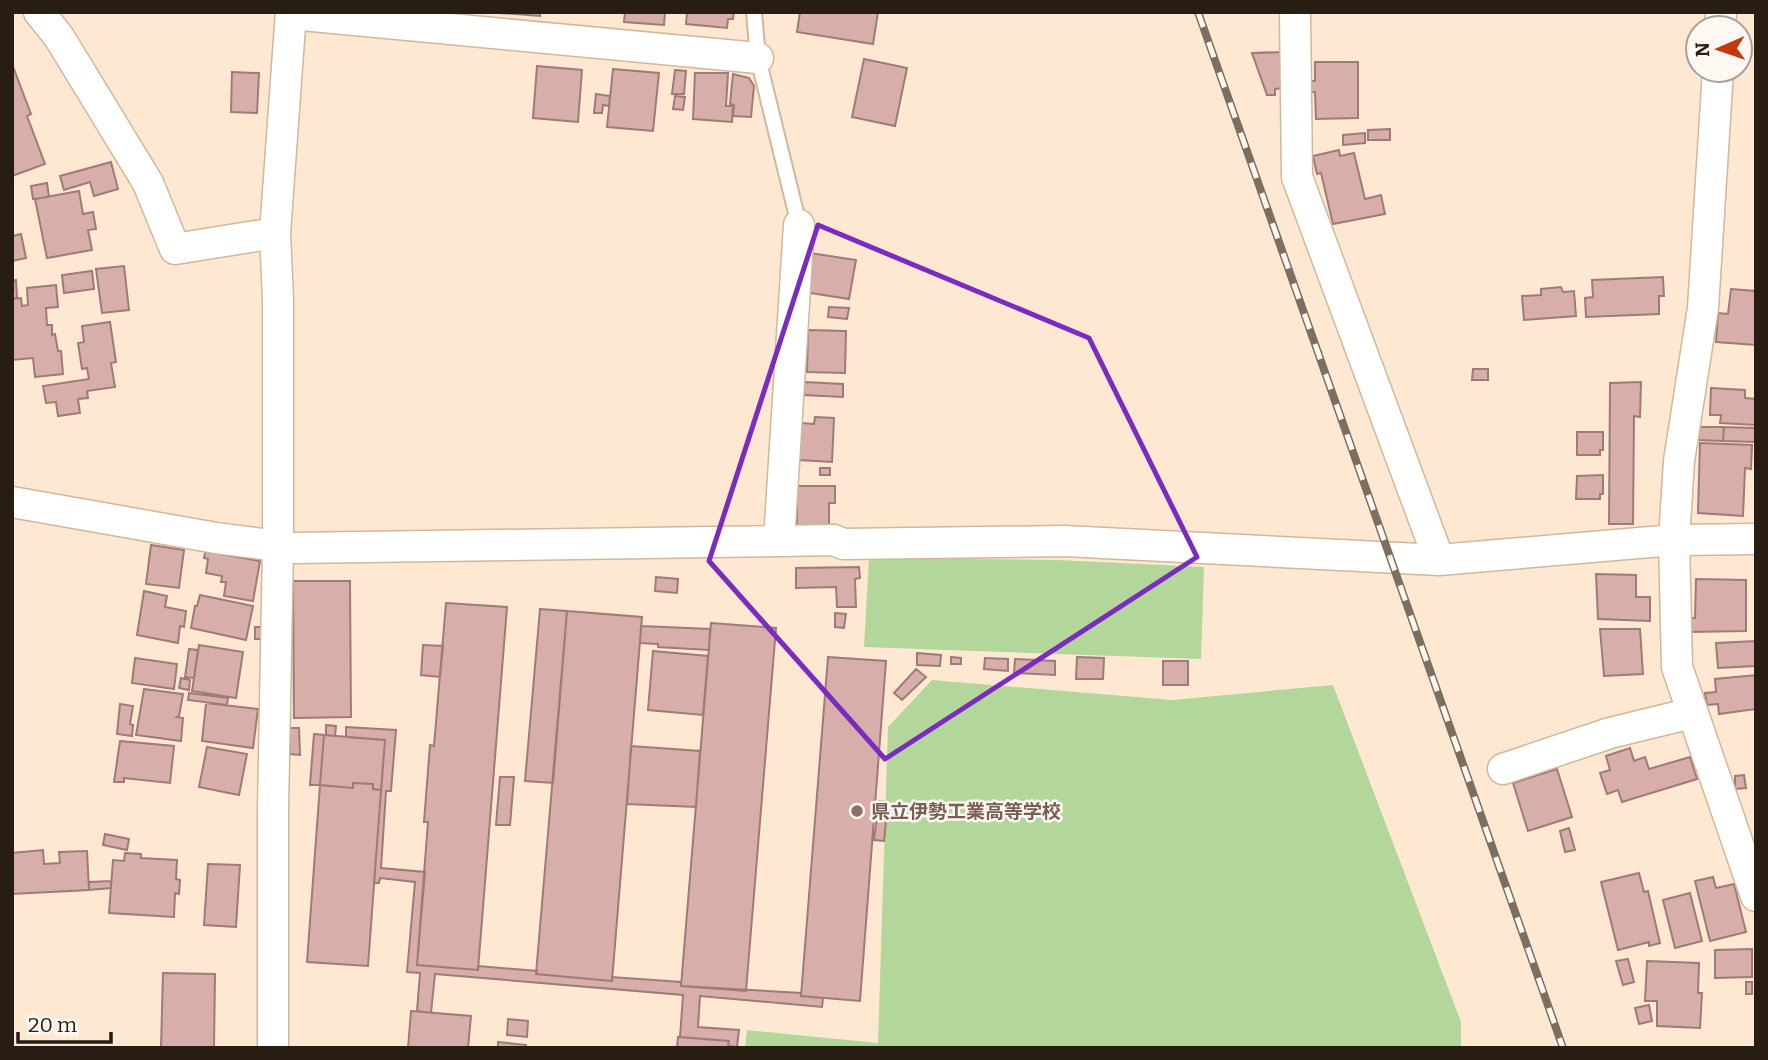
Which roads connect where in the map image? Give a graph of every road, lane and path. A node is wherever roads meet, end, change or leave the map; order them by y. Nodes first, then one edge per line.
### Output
1 (39, 12) edge
2 (754, 12) edge
3 (1295, 12) edge
4 (291, 13) edge
5 (758, 58) junction
6 (1717, 84) edge
7 (799, 225) joint
8 (275, 233) junction
9 (12, 502) edge
10 (1756, 539) edge
11 (1674, 540) junction
12 (779, 541) junction
13 (278, 546) junction
14 (1439, 560) junction
15 (1692, 713) junction
16 (1503, 769) dead end
17 (1756, 896) edge
18 (273, 1048) edge

1 - 8 street
2 - 5 lane
3 - 14 street
4 - 5 street
4 - 8 street
5 - 7 lane
6 - 11 street
7 - 12 street
8 - 13 street
9 - 13 street
10 - 11 street
11 - 14 street
11 - 15 street
12 - 13 street
12 - 14 street
13 - 18 street
15 - 16 street
15 - 17 street

